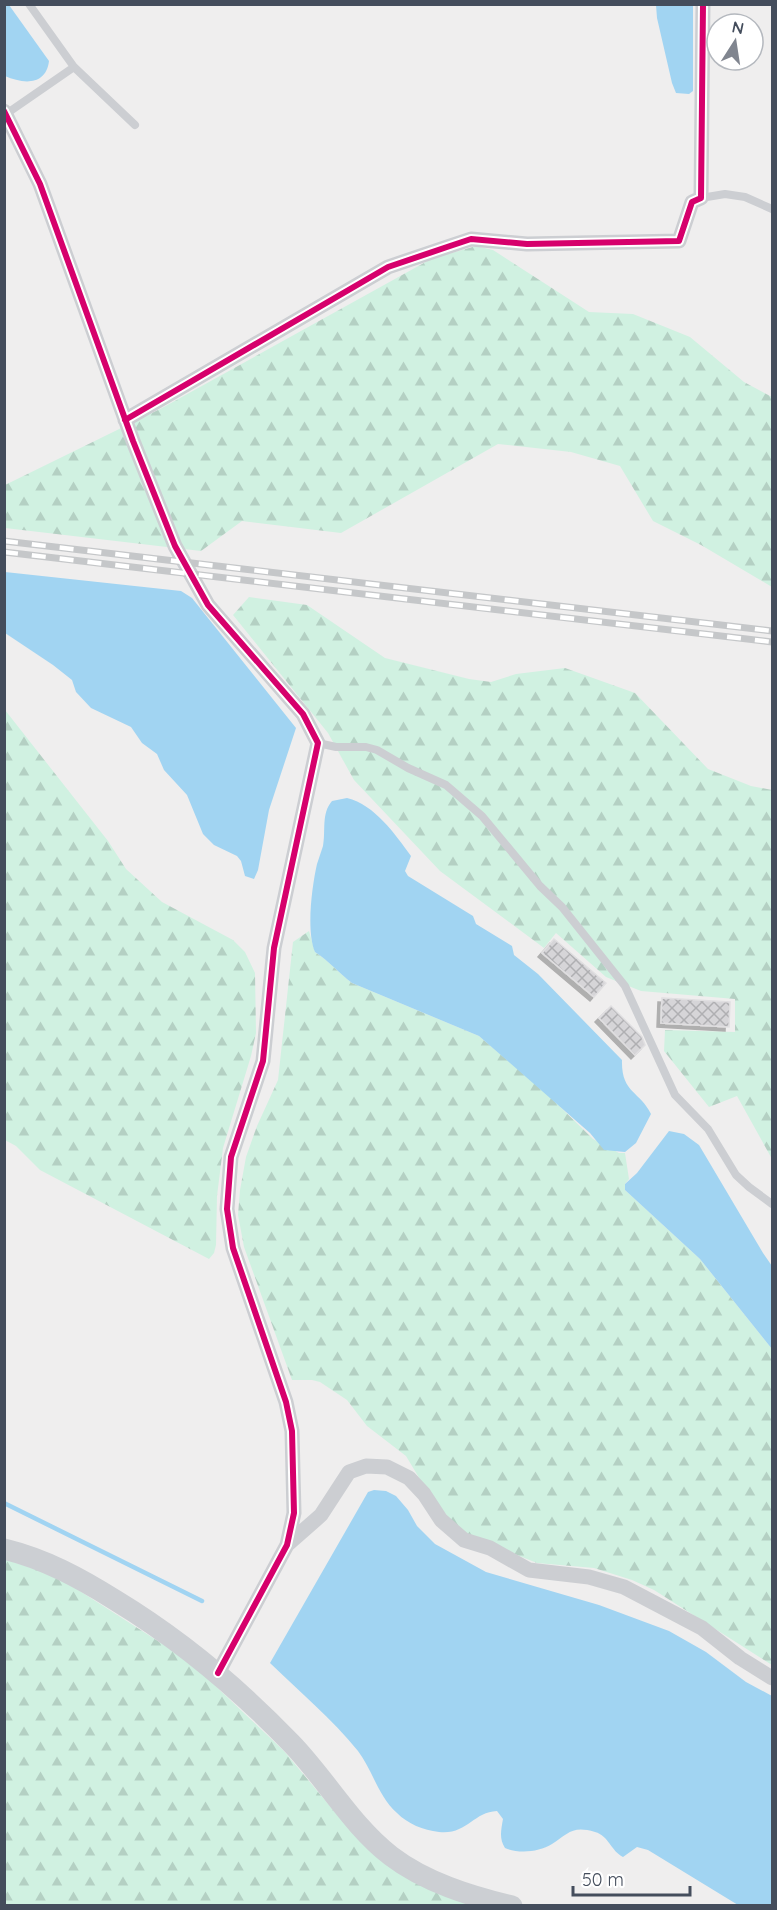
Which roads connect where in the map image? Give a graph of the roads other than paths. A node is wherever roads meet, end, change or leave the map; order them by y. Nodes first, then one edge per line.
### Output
1 (29, 4) edge
2 (703, 4) edge
3 (74, 67) junction
4 (5, 113) edge
5 (135, 125) dead end
6 (701, 198) junction
7 (772, 209) edge
8 (125, 420) junction
9 (318, 743) junction
10 (772, 1204) edge
11 (287, 1545) junction
12 (4, 1549) edge
13 (218, 1673) junction
14 (772, 1678) edge
15 (512, 1905) edge

1 - 3 lane
2 - 6 street
3 - 4 lane
3 - 5 lane
4 - 8 street
6 - 7 lane
6 - 8 street
8 - 9 street
9 - 10 lane
9 - 11 street
11 - 13 street
11 - 14 street
12 - 13 street
13 - 15 street

